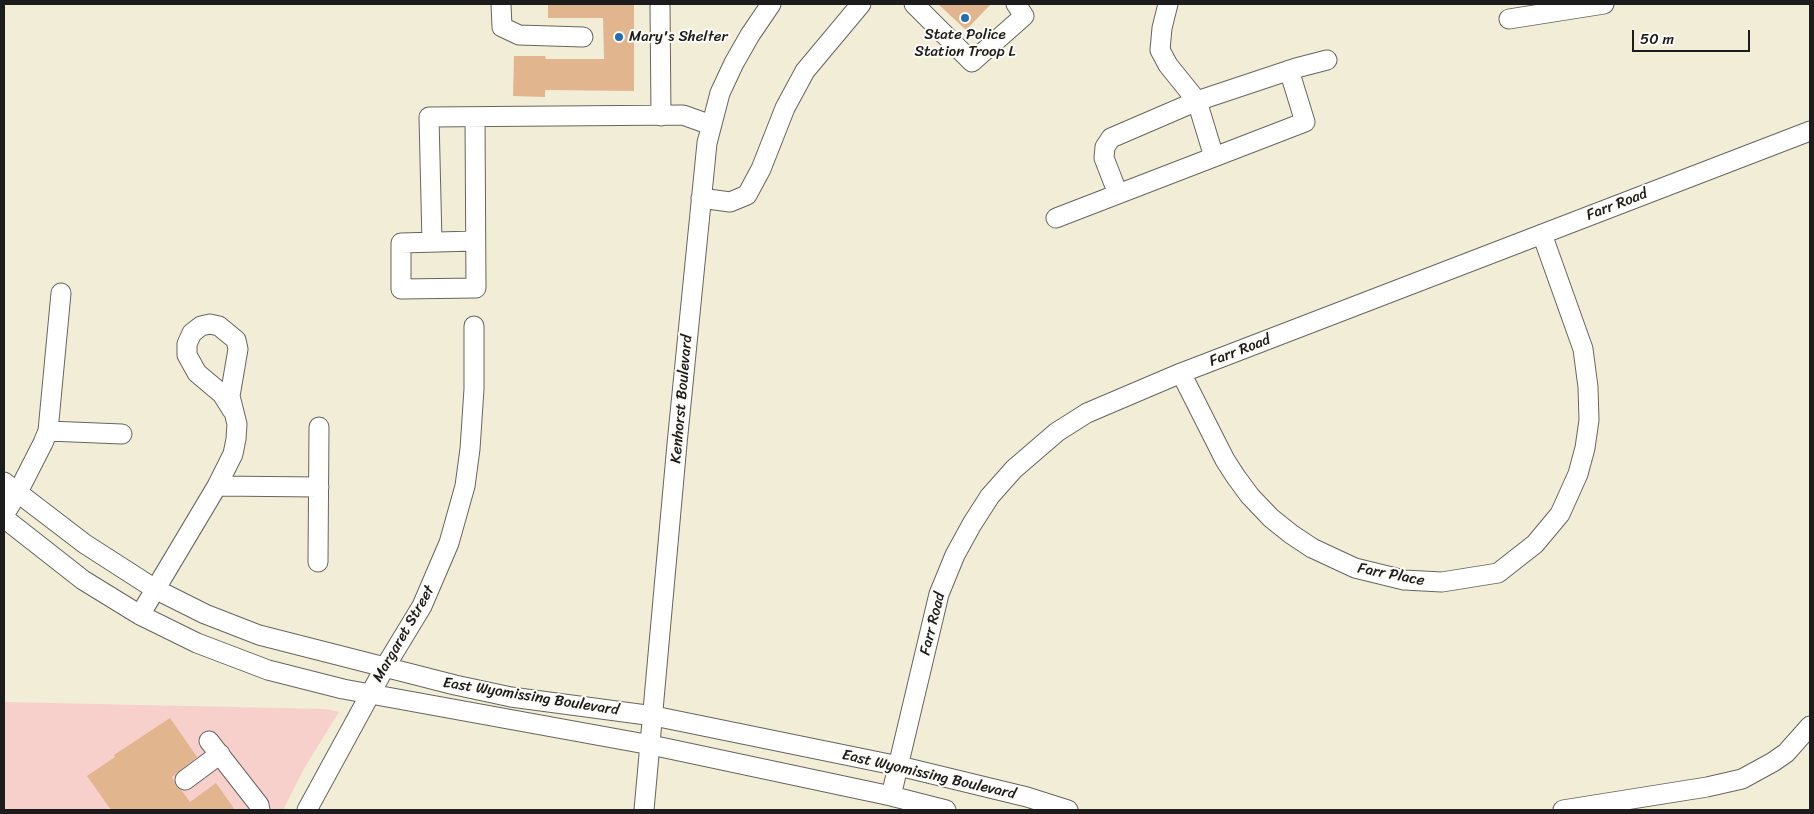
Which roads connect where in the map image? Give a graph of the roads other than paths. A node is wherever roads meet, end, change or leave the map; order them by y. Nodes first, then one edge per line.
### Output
1 (501, 4) edge
2 (660, 4) edge
3 (771, 4) edge
4 (862, 4) edge
5 (914, 4) edge
6 (1016, 4) edge
7 (1168, 4) edge
8 (1604, 4) edge
9 (1509, 19) dead end
10 (583, 37) dead end
11 (1327, 60) dead end
12 (1289, 70) junction
13 (1197, 101) junction
14 (660, 116) junction
15 (475, 117) junction
16 (711, 125) junction
17 (1810, 130) edge
18 (1214, 157) junction
19 (1118, 194) junction
20 (701, 198) junction
21 (1056, 218) dead end
22 (1542, 234) junction
23 (476, 241) junction
24 (432, 242) junction
25 (62, 293) dead end
26 (474, 326) dead end
27 (1181, 373) junction
28 (232, 410) dead end
29 (319, 427) dead end
30 (48, 431) junction
31 (122, 434) dead end
32 (217, 486) junction
33 (11, 487) edge
34 (319, 487) junction
35 (4, 517) edge
36 (318, 562) dead end
37 (155, 589) junction
38 (140, 615) junction
39 (385, 667) junction
40 (370, 693) junction
41 (654, 716) junction
42 (1810, 726) edge
43 (651, 745) junction
44 (899, 766) junction
45 (185, 780) dead end
46 (891, 796) junction
47 (260, 810) edge
48 (307, 810) edge
49 (644, 810) edge
50 (946, 810) edge
51 (1068, 810) edge
52 (1563, 810) edge

1 - 10 street
2 - 14 street
3 - 16 street, Kenhorst Boulevard
4 - 20 street
5 - 6 street
7 - 13 street
8 - 9 street
11 - 12 street
12 - 13 street
12 - 18 street
13 - 18 street
13 - 19 street
14 - 15 street
14 - 16 street
15 - 23 street
15 - 24 street
16 - 20 street, Kenhorst Boulevard
17 - 22 street, Farr Road
18 - 19 street
19 - 21 street
20 - 41 street, Kenhorst Boulevard
22 - 27 street, Farr Road
22 - 27 street, Farr Place
23 - 24 street
23 - 24 street
25 - 30 street
26 - 39 street, Margaret Street
27 - 44 street, Farr Road
28 - 32 street
29 - 34 street
30 - 31 street
30 - 33 street
32 - 34 street
32 - 37 street
33 - 35 street
33 - 37 street, East Wyomissing Boulevard
34 - 36 street
35 - 38 street, East Wyomissing Boulevard
37 - 38 street
37 - 39 street, East Wyomissing Boulevard
38 - 40 street, East Wyomissing Boulevard
39 - 40 street, Margaret Street
39 - 41 street, East Wyomissing Boulevard
40 - 43 street, East Wyomissing Boulevard
40 - 48 street, Margaret Street
41 - 43 street, Kenhorst Boulevard
41 - 44 street, East Wyomissing Boulevard
42 - 52 street
43 - 46 street, East Wyomissing Boulevard
43 - 49 street, Kenhorst Boulevard
44 - 46 street, Farr Road
44 - 51 street, East Wyomissing Boulevard
45 - 47 street
46 - 50 street, East Wyomissing Boulevard

